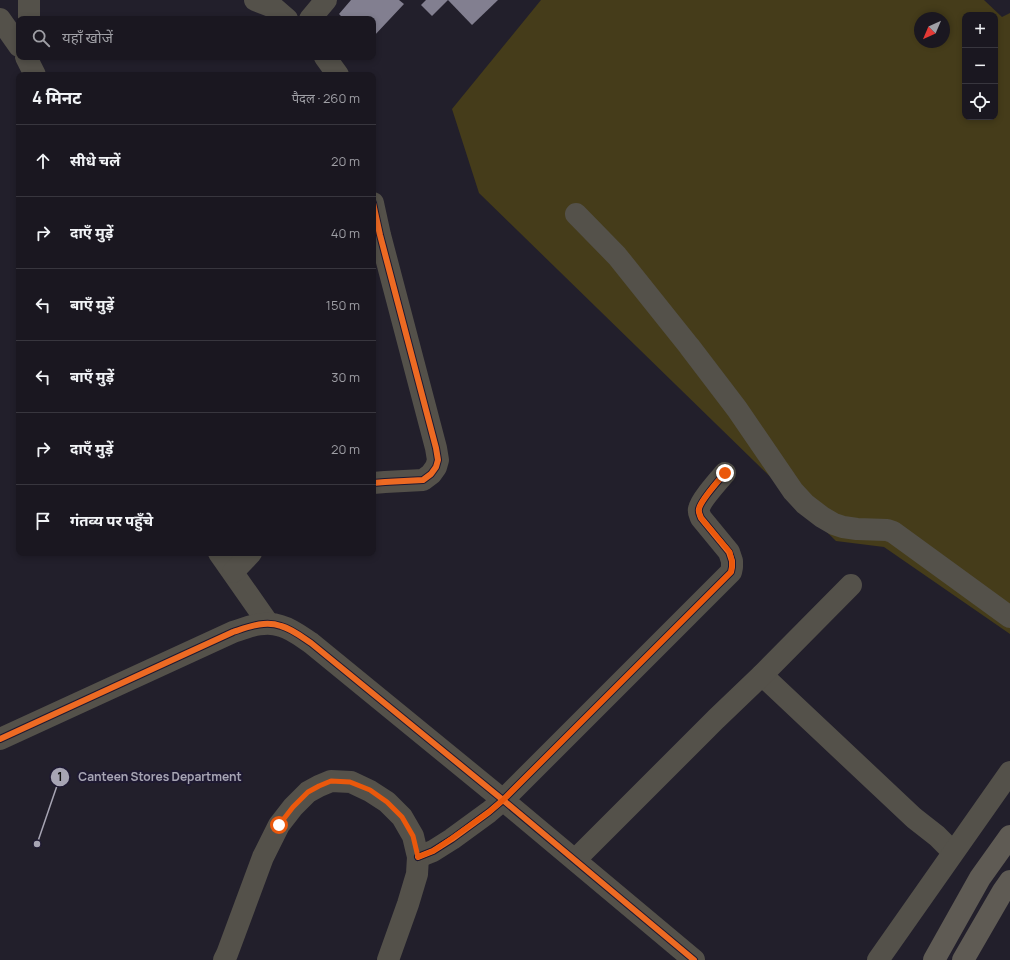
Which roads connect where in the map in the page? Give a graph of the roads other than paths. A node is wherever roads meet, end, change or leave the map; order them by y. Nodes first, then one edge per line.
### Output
1 (29, 0) edge
2 (326, 0) edge
3 (29, 16) edge
4 (313, 16) edge
5 (0, 19) edge
6 (16, 42) edge
7 (326, 60) edge
8 (336, 72) edge
9 (576, 214) dead end
10 (376, 217) edge
11 (725, 473) dead end
12 (376, 483) edge
13 (221, 556) edge
14 (248, 556) edge
15 (232, 572) junction
16 (851, 585) dead end
17 (1010, 617) edge
18 (268, 623) junction
19 (762, 675) junction
20 (0, 739) edge
21 (1010, 772) edge
22 (503, 800) junction
23 (1010, 836) edge
24 (954, 852) junction
25 (418, 857) junction
26 (575, 860) junction
27 (1010, 881) edge
28 (224, 960) edge
29 (388, 960) edge
30 (694, 960) edge
31 (878, 960) edge
32 (934, 960) edge
33 (963, 960) edge

1 - 3 street
2 - 4 street
5 - 6 street
7 - 8 street
9 - 17 street
10 - 12 street
11 - 22 street
13 - 15 street
14 - 15 street
15 - 18 street
16 - 19 street
18 - 20 street
18 - 22 street
19 - 24 street
19 - 26 street
21 - 24 street
22 - 25 street
22 - 26 street
23 - 32 main road
24 - 31 street
25 - 28 street
25 - 29 street
26 - 30 street
27 - 33 main road

